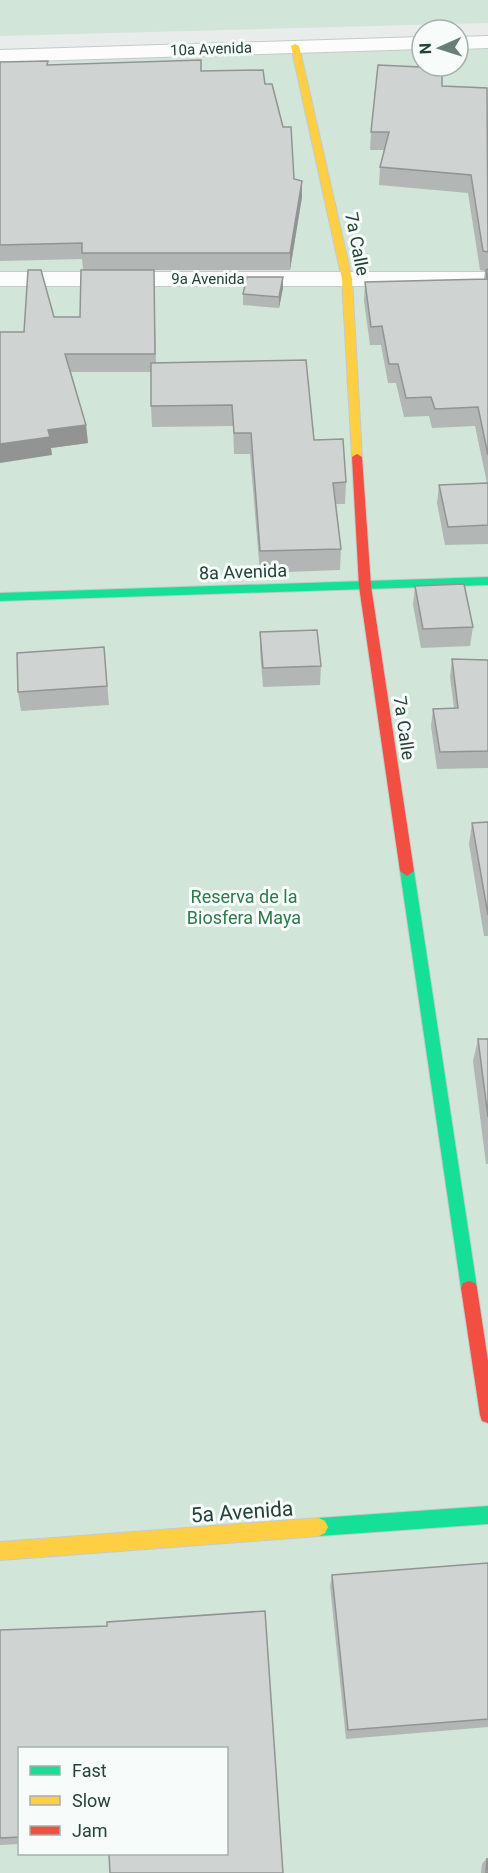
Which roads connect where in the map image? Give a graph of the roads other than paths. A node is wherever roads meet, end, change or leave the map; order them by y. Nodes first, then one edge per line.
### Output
1 (488, 42) edge
2 (410, 43) edge
3 (470, 43) edge
4 (295, 46) junction
5 (0, 56) edge
6 (0, 279) edge
7 (347, 279) junction
8 (488, 279) edge
9 (488, 581) edge
10 (365, 586) junction
11 (0, 597) edge
12 (488, 1415) edge
13 (488, 1515) edge
14 (0, 1551) edge

1 - 3 street
2 - 4 street, 10a Avenida
4 - 5 street, 10a Avenida
4 - 7 street, 7a Calle
6 - 7 street, 9a Avenida
7 - 8 street, 9a Avenida
7 - 10 street, 7a Calle
9 - 10 street, 8a Avenida
10 - 11 street, 8a Avenida
10 - 12 street, 7a Calle
13 - 14 street, 5a Avenida

